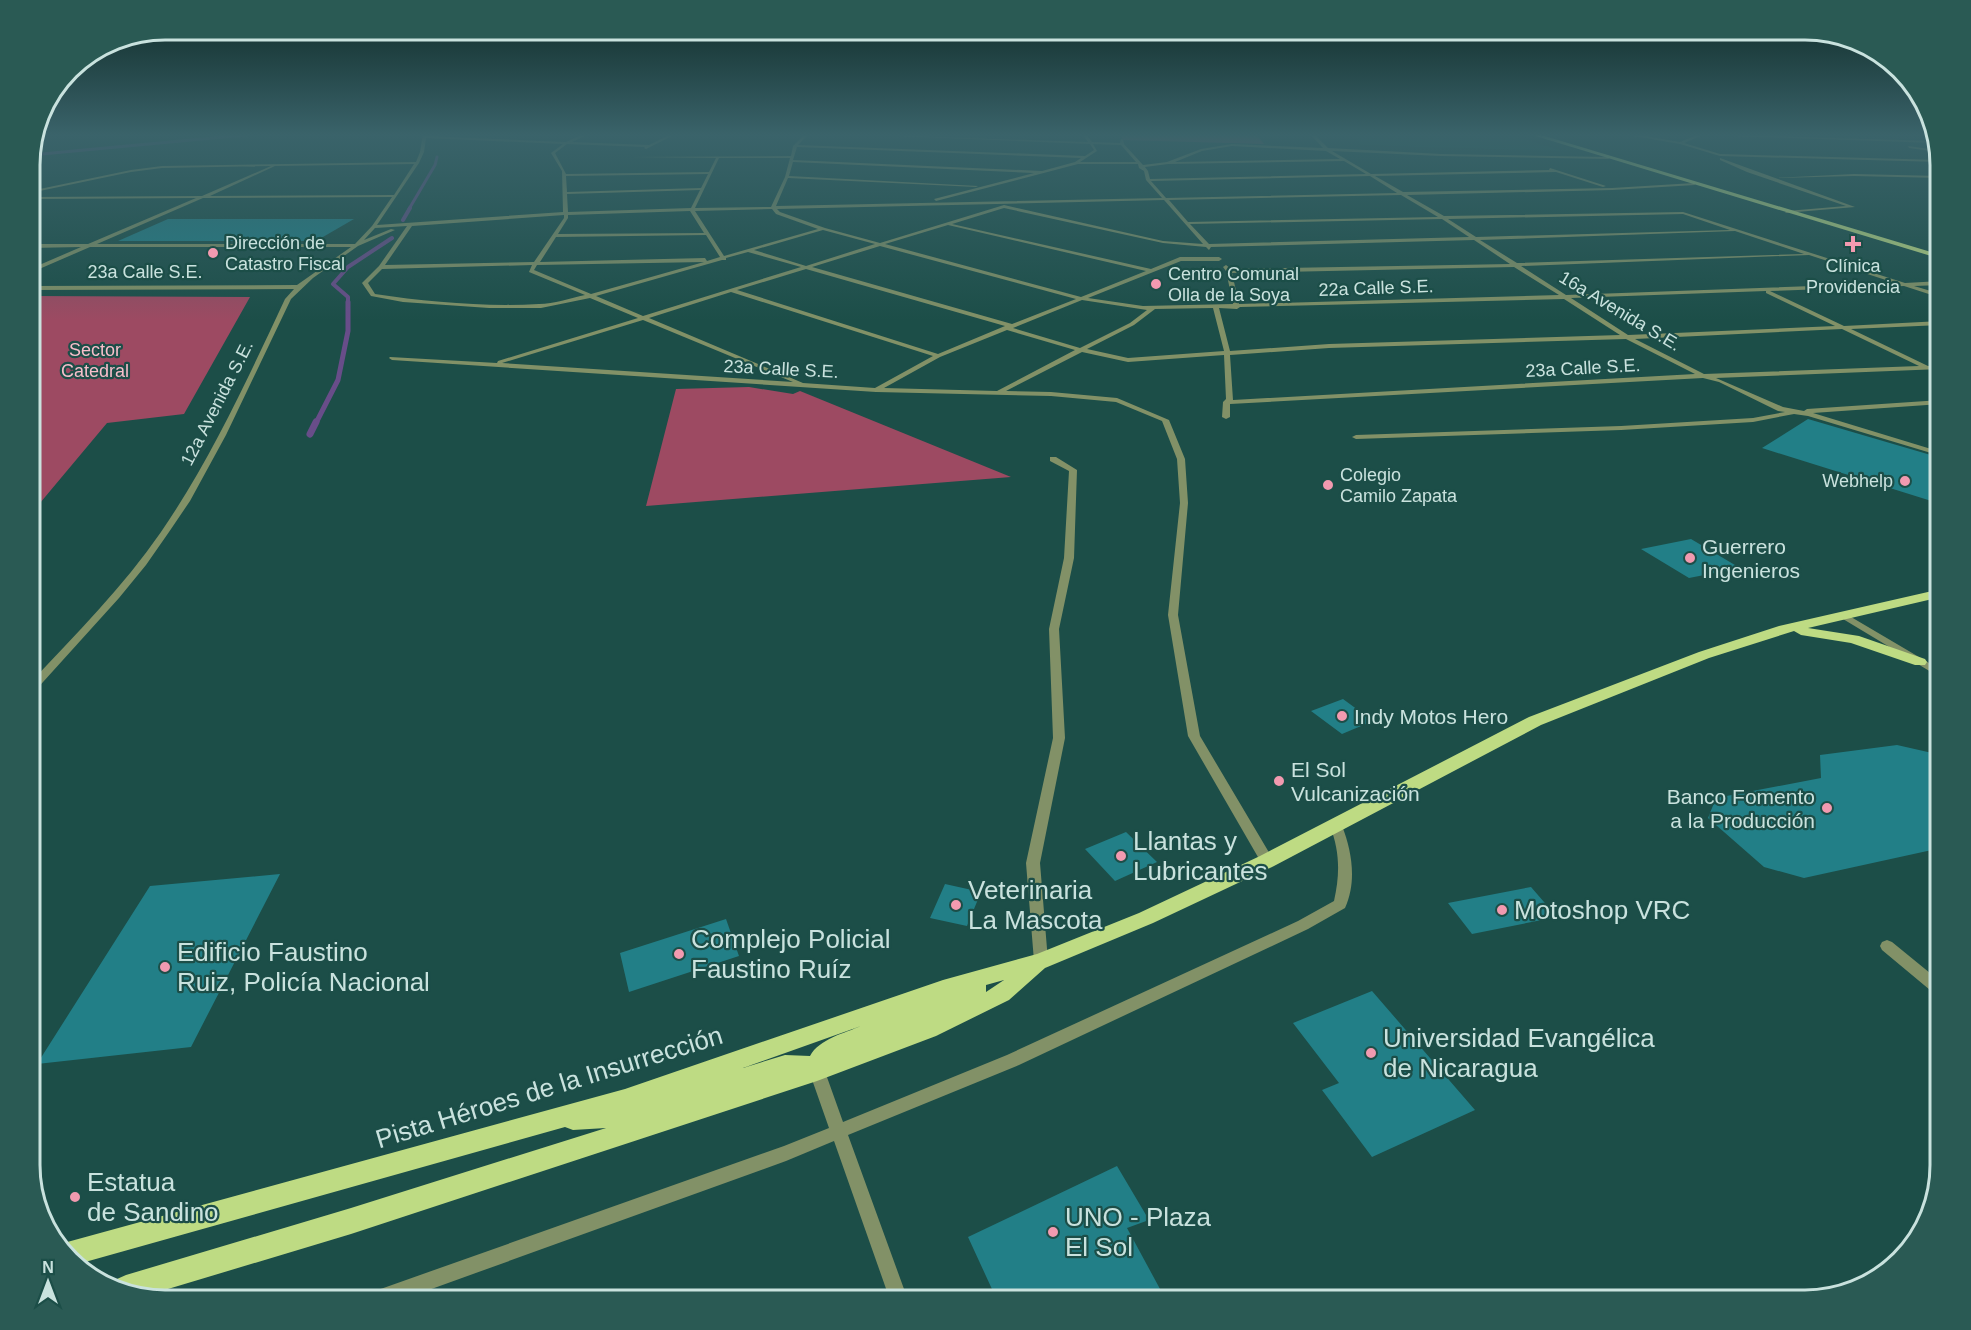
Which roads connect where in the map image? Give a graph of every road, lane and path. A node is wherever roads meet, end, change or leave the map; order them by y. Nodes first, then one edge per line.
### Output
1 (380, 196) edge
2 (393, 196) edge
3 (565, 196) edge
4 (698, 196) edge
5 (778, 196) edge
6 (953, 196) edge
7 (1162, 196) edge
8 (1321, 196) edge
9 (1406, 196) edge
10 (1734, 196) edge
11 (1822, 196) edge
12 (205, 197) junction
13 (41, 198) edge
14 (1166, 200) junction
15 (1016, 203) junction
16 (920, 205) junction
17 (1003, 207) junction
18 (773, 208) junction
19 (692, 210) junction
20 (1787, 212) junction
21 (566, 213) junction
22 (1440, 216) junction
23 (1188, 223) junction
24 (947, 224) junction
25 (408, 225) junction
26 (373, 227) junction
27 (823, 229) junction
28 (1742, 231) junction
29 (708, 234) junction
30 (554, 236) junction
31 (1475, 240) junction
32 (885, 244) junction
33 (356, 245) junction
34 (41, 246) edge
35 (89, 246) junction
36 (1208, 246) junction
37 (749, 251) junction
38 (1814, 254) junction
39 (1930, 254) edge
40 (724, 259) junction
41 (1219, 259) junction
42 (535, 264) junction
43 (1514, 265) junction
44 (41, 267) edge
45 (381, 267) junction
46 (810, 267) junction
47 (1150, 271) junction
48 (1229, 271) junction
49 (1930, 284) edge
50 (1911, 285) junction
51 (297, 287) junction
52 (41, 288) edge
53 (1766, 290) junction
54 (733, 291) junction
55 (1930, 292) edge
56 (590, 296) junction
57 (1565, 297) junction
58 (1079, 298) junction
59 (1216, 307) junction
60 (1237, 307) junction
61 (1152, 309) junction
62 (645, 318) junction
63 (1930, 325) edge
64 (1009, 327) junction
65 (1846, 329) junction
66 (1627, 337) junction
67 (1081, 350) junction
68 (1227, 352) junction
69 (938, 356) junction
70 (392, 358) dead end
71 (493, 364) junction
72 (1928, 368) joint
73 (1703, 376) junction
74 (807, 386) junction
75 (876, 390) junction
76 (997, 393) junction
77 (1227, 402) junction
78 (1930, 403) edge
79 (1797, 412) junction
80 (1226, 417) dead end
81 (1356, 437) dead end
82 (1930, 451) edge
83 (1053, 459) dead end
84 (1930, 596) edge
85 (1846, 617) junction
86 (1784, 629) junction
87 (1920, 662) junction
88 (1930, 668) edge
89 (41, 678) edge
90 (1336, 826) junction
91 (1267, 861) junction
92 (1887, 946) dead end
93 (1041, 961) junction
94 (1930, 982) edge
95 (817, 1071) junction
96 (556, 1119) junction
97 (839, 1131) junction
98 (76, 1252) edge
99 (135, 1285) edge
100 (403, 1290) edge
101 (895, 1290) edge

1 - 12 street
2 - 26 street, 12a Avenida S.E.
3 - 21 street
4 - 19 street
5 - 18 street
6 - 16 street
7 - 14 street
8 - 14 street
9 - 22 street, 16a Avenida S.E.
10 - 20 main road
11 - 20 street
12 - 13 street
12 - 35 street
14 - 15 street
14 - 23 street
15 - 16 street
15 - 17 street
16 - 18 street
17 - 24 street
17 - 36 street
18 - 19 street
18 - 27 street, 22a Calle S.E.
19 - 21 street
19 - 29 street
20 - 39 main road
21 - 25 street
21 - 30 street
22 - 23 street
22 - 28 street
22 - 31 street, 16a Avenida S.E.
23 - 36 street
24 - 32 street
24 - 47 street
25 - 26 street
25 - 33 street
25 - 45 street
26 - 33 street, 12a Avenida S.E.
27 - 32 street, 22a Calle S.E.
27 - 37 street
28 - 31 street
28 - 38 street
29 - 30 street
29 - 40 street
30 - 42 street
31 - 36 street
31 - 43 street, 16a Avenida S.E.
32 - 46 street
32 - 58 street, 22a Calle S.E.
33 - 35 street
33 - 51 street, 12a Avenida S.E.
34 - 35 street
35 - 44 street
36 - 41 street
37 - 40 street
37 - 46 street
38 - 43 street
38 - 50 street
40 - 42 street
40 - 56 street
41 - 47 street
41 - 48 street
42 - 45 street
42 - 56 street
43 - 48 street
43 - 57 street, 16a Avenida S.E.
45 - 56 street
46 - 54 street
46 - 64 street
47 - 58 street
48 - 60 street
49 - 50 street, 22a Calle S.E.
50 - 53 street, 22a Calle S.E.
50 - 55 street
51 - 52 street, 23a Calle S.E.
51 - 89 street, 12a Avenida S.E.
53 - 57 street, 22a Calle S.E.
53 - 65 street
54 - 62 street
54 - 69 street
56 - 62 street
57 - 60 street, 22a Calle S.E.
57 - 66 street, 16a Avenida S.E.
58 - 61 street, 22a Calle S.E.
58 - 64 street
59 - 60 street, 22a Calle S.E.
59 - 61 street, 22a Calle S.E.
59 - 68 street
61 - 67 street
62 - 71 street
62 - 74 street
63 - 65 street
64 - 67 street
64 - 69 street
65 - 66 street
65 - 72 street
66 - 68 street
66 - 73 street, 16a Avenida S.E.
67 - 68 street
67 - 76 street
68 - 77 street
69 - 75 street
70 - 71 street, 23a Calle S.E.
71 - 74 street, 23a Calle S.E.
72 - 73 street, 23a Calle S.E.
73 - 77 street, 23a Calle S.E.
73 - 79 street, 16a Avenida S.E.
74 - 75 street, 23a Calle S.E.
75 - 76 street, 23a Calle S.E.
76 - 91 street, 23a Calle S.E.
77 - 80 street
78 - 79 street
79 - 81 street
79 - 82 street, 16a Avenida S.E.
83 - 93 street
84 - 85 main road, Pista Héroes de la Insurrección
85 - 86 main road, Pista Héroes de la Insurrección
85 - 87 street
86 - 87 main road
86 - 90 main road, Pista Héroes de la Insurrección
87 - 88 street
90 - 91 main road, Pista Héroes de la Insurrección
90 - 97 street
91 - 93 main road, Pista Héroes de la Insurrección
92 - 94 street
93 - 95 main road, Pista Héroes de la Insurrección
93 - 96 main road, Pista Héroes de la Insurrección
95 - 96 main road
95 - 97 street
95 - 99 main road, Pista Héroes de la Insurrección
96 - 98 main road, Pista Héroes de la Insurrección
97 - 100 street
97 - 101 street

